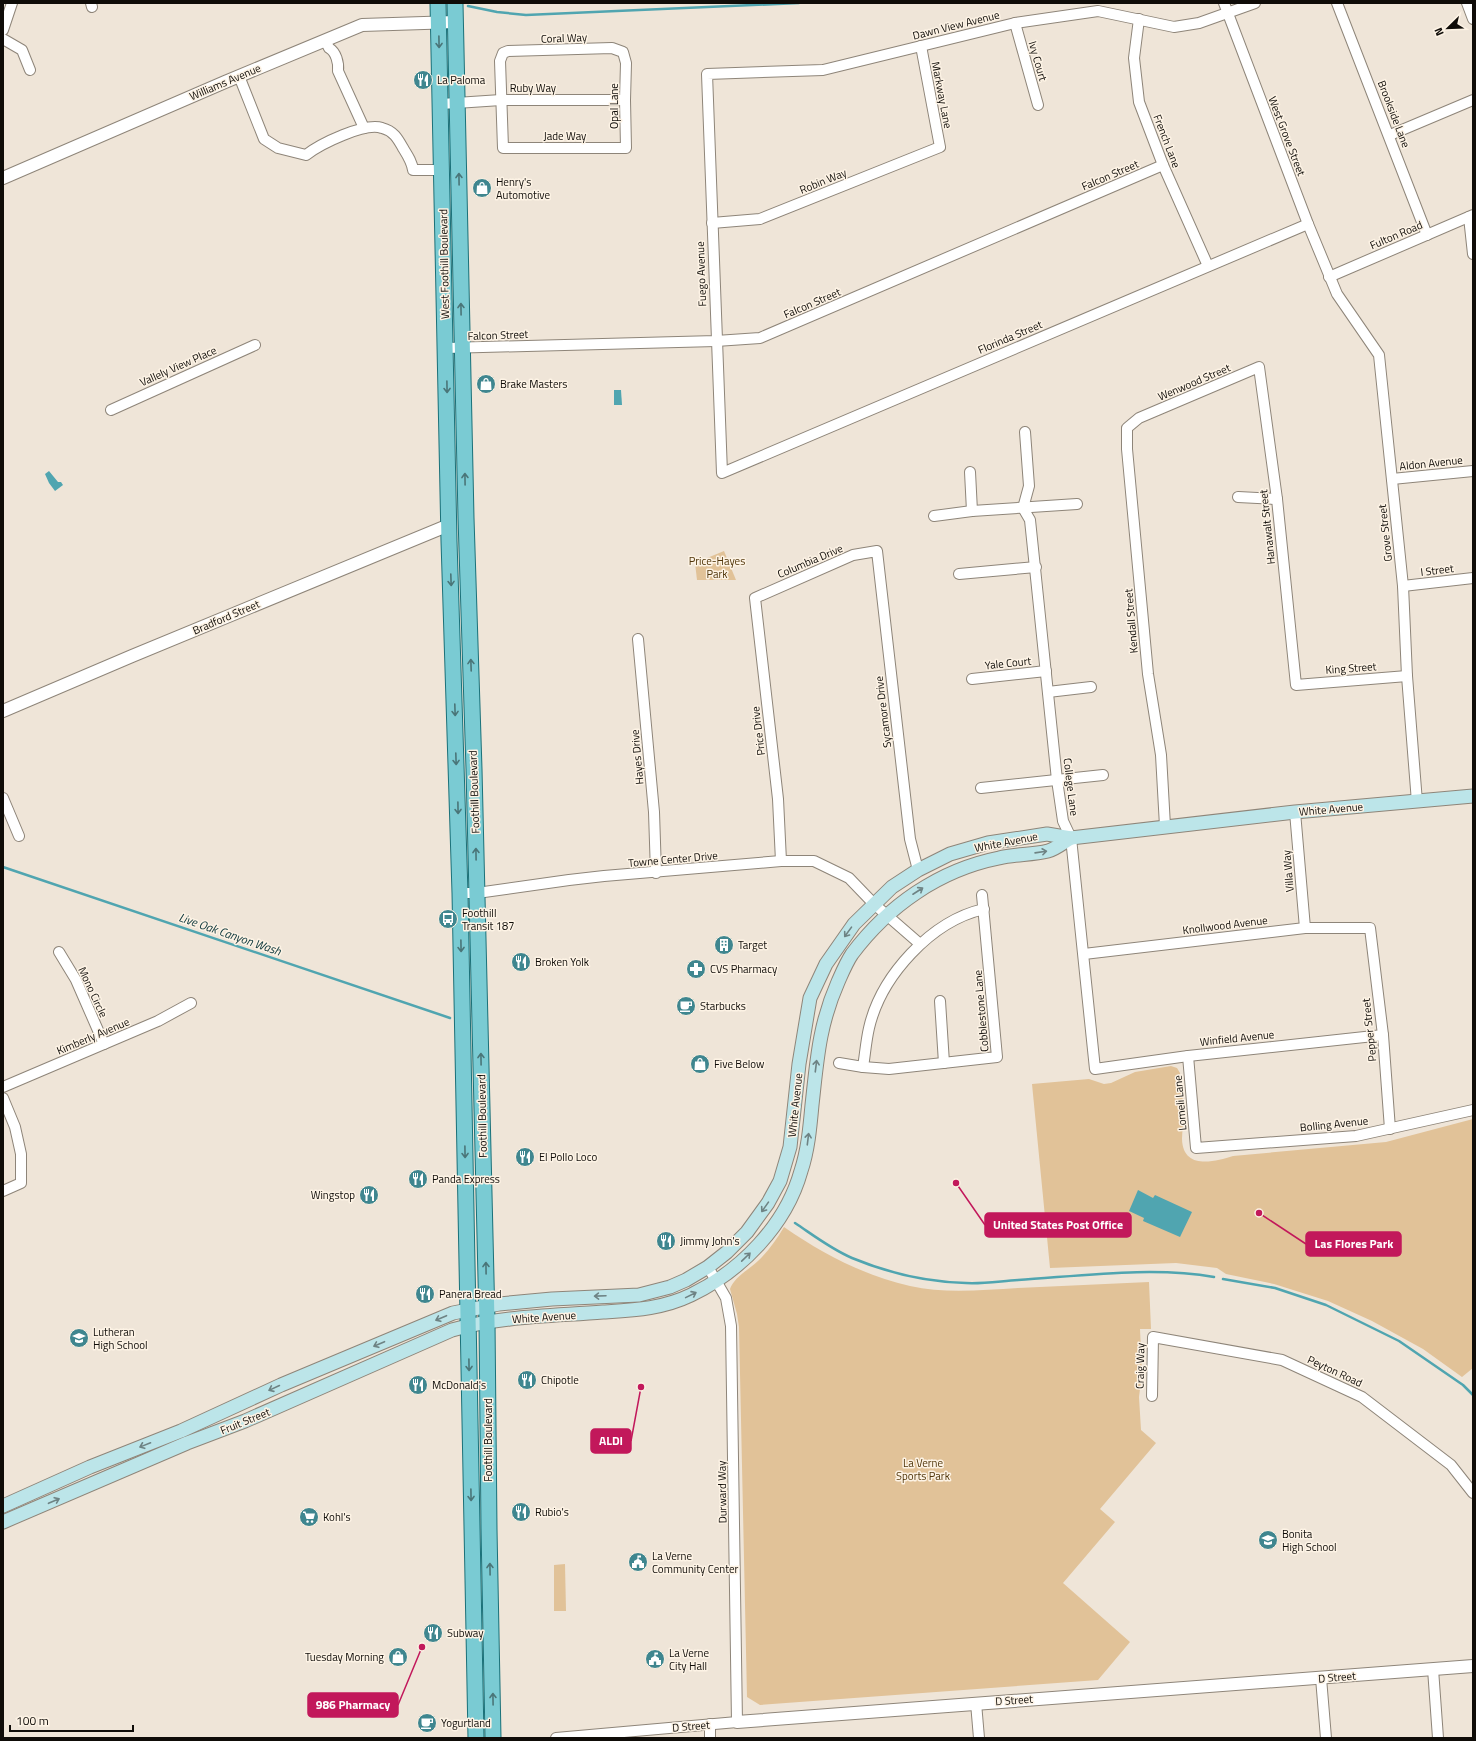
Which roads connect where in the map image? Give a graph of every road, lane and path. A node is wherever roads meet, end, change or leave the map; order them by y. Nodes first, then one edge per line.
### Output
1 (12, 3) edge
2 (438, 3) edge
3 (455, 3) edge
4 (1255, 3) edge
5 (1338, 3) edge
6 (1467, 3) edge
7 (1226, 8) edge
8 (1139, 19) junction
9 (1473, 19) edge
10 (456, 22) junction
11 (439, 23) junction
12 (1015, 23) junction
13 (3, 30) edge
14 (3, 39) edge
15 (327, 44) junction
16 (920, 46) junction
17 (626, 63) joint
18 (30, 70) dead end
19 (707, 74) joint
20 (239, 76) junction
21 (501, 100) junction
22 (625, 100) junction
23 (1473, 100) edge
24 (457, 103) junction
25 (441, 104) junction
26 (1038, 105) dead end
27 (364, 128) junction
28 (1390, 135) junction
29 (940, 147) joint
30 (626, 148) joint
31 (1163, 165) junction
32 (442, 170) junction
33 (3, 178) edge
34 (1471, 216) edge
35 (712, 223) junction
36 (1308, 224) junction
37 (1427, 234) junction
38 (1473, 254) edge
39 (1208, 266) junction
40 (1329, 277) junction
41 (716, 341) junction
42 (254, 345) dead end
43 (446, 348) junction
44 (462, 348) junction
45 (1259, 367) joint
46 (111, 410) dead end
47 (1139, 418) joint
48 (1025, 432) dead end
49 (1473, 471) edge
50 (970, 472) dead end
51 (722, 473) joint
52 (1392, 479) junction
53 (1238, 498) dead end
54 (1277, 498) junction
55 (1077, 504) dead end
56 (1023, 508) junction
57 (972, 511) junction
58 (934, 516) dead end
59 (466, 518) joint
60 (449, 525) junction
61 (877, 551) joint
62 (1036, 567) junction
63 (959, 574) dead end
64 (1473, 578) edge
65 (1403, 586) junction
66 (755, 598) joint
67 (638, 639) dead end
68 (1046, 671) junction
69 (1407, 676) junction
70 (972, 679) dead end
71 (1296, 685) joint
72 (1091, 687) dead end
73 (1048, 692) junction
74 (3, 711) edge
75 (1103, 775) dead end
76 (1057, 780) junction
77 (981, 788) dead end
78 (1473, 796) edge
79 (3, 798) edge
80 (1417, 802) junction
81 (1294, 812) junction
82 (1165, 826) junction
83 (19, 836) dead end
84 (1071, 838) junction
85 (781, 862) junction
86 (918, 870) junction
87 (656, 873) junction
88 (460, 893) junction
89 (477, 893) junction
90 (982, 895) dead end
91 (874, 904) junction
92 (984, 909) junction
93 (887, 915) junction
94 (1304, 928) junction
95 (1370, 928) joint
96 (920, 944) junction
97 (59, 952) dead end
98 (1084, 954) junction
99 (940, 1001) dead end
100 (191, 1003) dead end
101 (1383, 1035) junction
102 (104, 1044) junction
103 (1188, 1056) junction
104 (839, 1063) dead end
105 (944, 1063) junction
106 (863, 1067) junction
107 (1095, 1069) joint
108 (3, 1087) edge
109 (3, 1098) edge
110 (1473, 1110) edge
111 (1390, 1129) junction
112 (1196, 1148) joint
113 (3, 1191) edge
114 (708, 1267) junction
115 (716, 1282) junction
116 (487, 1305) junction
117 (468, 1309) junction
118 (487, 1321) junction
119 (468, 1326) junction
120 (1153, 1337) joint
121 (1152, 1396) dead end
122 (1473, 1494) edge
123 (3, 1506) edge
124 (3, 1522) edge
125 (1473, 1666) edge
126 (1433, 1669) junction
127 (1321, 1678) junction
128 (976, 1703) junction
129 (736, 1722) junction
130 (710, 1724) junction
131 (476, 1738) edge
132 (494, 1738) edge
133 (556, 1738) edge
134 (710, 1738) edge
135 (979, 1738) edge
136 (1326, 1738) edge
137 (1438, 1738) edge

1 - 13 street
2 - 11 main road, West Foothill Boulevard
3 - 10 main road, West Foothill Boulevard
4 - 7 street, Dawn View Avenue
5 - 28 street, Brookside Lane
6 - 9 street
7 - 8 street, Dawn View Avenue
7 - 36 street, West Grove Street
8 - 12 street, Dawn View Avenue
8 - 31 street, French Lane
10 - 11 street, Williams Avenue
10 - 24 main road, West Foothill Boulevard
11 - 15 street, Williams Avenue
11 -> 25 main road, West Foothill Boulevard
12 - 16 street, Dawn View Avenue
12 - 26 street, Ivy Court
14 - 18 street
15 - 20 street, Williams Avenue
15 - 27 street
16 - 19 street, Dawn View Avenue
16 - 29 street, Markway Lane
17 - 21 street, Coral Way
17 - 22 street, Opal Lane
19 - 35 street, Fuego Avenue
20 - 27 street
20 - 33 street, Williams Avenue
21 - 22 street, Ruby Way
21 - 24 street, Ruby Way
21 - 30 street, Jade Way
22 - 30 street, Opal Lane
23 - 28 street
24 - 25 street, Ruby Way
44 -> 24 main road, West Foothill Boulevard
25 - 32 main road, West Foothill Boulevard
27 - 32 street
28 - 37 street, Brookside Lane
29 - 35 street, Robin Way
31 - 39 street, French Lane
31 - 41 street, Falcon Street
32 - 43 main road, West Foothill Boulevard
34 - 37 street, Fulton Road
34 - 38 street
35 - 41 street, Fuego Avenue
36 - 39 street, Florinda Street
36 - 40 street, West Grove Street
37 - 40 street, Fulton Road
39 - 51 street, Florinda Street
40 - 52 street, Grove Street
41 - 44 street, Falcon Street
41 - 51 street, Fuego Avenue
42 - 46 street, Vallely View Place
43 - 44 street, Falcon Street
43 -> 60 main road, West Foothill Boulevard
59 -> 44 main road, West Foothill Boulevard
45 - 47 street, Wenwood Street
45 - 54 street, Hanawalt Street
47 - 82 street, Kendall Street
48 - 56 street
49 - 52 street, Aldon Avenue
50 - 57 street
52 - 65 street, Grove Street
53 - 54 street
54 - 71 street, Hanawalt Street
55 - 56 street
56 - 57 street
56 - 62 street, College Lane
57 - 58 street
89 -> 59 main road, Foothill Boulevard
60 - 74 street, Bradford Street
60 -> 88 main road, Foothill Boulevard
61 - 66 street, Columbia Drive
61 - 86 street, Sycamore Drive
62 - 63 street
62 - 68 street, College Lane
64 - 65 street, I Street
65 - 69 street, Grove Street
66 - 85 street, Price Drive
67 - 87 street, Hayes Drive
68 - 70 street, Yale Court
68 - 73 street, College Lane
69 - 71 street, King Street
69 - 80 street, Grove Street
72 - 73 street
73 - 76 street, College Lane
75 - 76 street
76 - 77 street
76 - 84 street, College Lane
78 - 80 main road, White Avenue
79 - 83 street
80 - 81 main road, White Avenue
81 - 82 main road, White Avenue
81 - 94 street, Villa Way
82 - 84 main road, White Avenue
84 - 86 main road, White Avenue
93 -> 84 main road, White Avenue
84 - 98 street, College Lane
85 - 87 street, Towne Center Drive
85 - 91 street, Towne Center Drive
86 - 91 main road, White Avenue
87 - 89 street, Towne Center Drive
88 - 89 street, Towne Center Drive
88 -> 117 main road, Foothill Boulevard
116 -> 89 main road, Foothill Boulevard
90 - 92 street, Cobblestone Lane
91 - 93 street, Towne Center Drive
91 -> 114 main road, White Avenue
92 - 96 street
92 - 105 street, Cobblestone Lane
93 - 96 street, Towne Center Drive
115 -> 93 main road, White Avenue
94 - 95 street, Knollwood Avenue
94 - 98 street, Knollwood Avenue
95 - 101 street, Pepper Street
96 - 106 street
97 - 102 street, Mono Circle
98 - 107 street, College Lane
99 - 105 street
100 - 102 street, Kimberly Avenue
101 - 103 street, Winfield Avenue
101 - 111 street, Pepper Street
102 - 108 street, Kimberly Avenue
103 - 107 street, Winfield Avenue
103 - 112 street, Lomeli Lane
104 - 106 street, Cobblestone Lane
105 - 106 street, Cobblestone Lane
109 - 113 street
110 - 111 street, Bolling Avenue
111 - 112 street, Bolling Avenue
114 - 115 street, Durward Way
114 -> 116 main road, White Avenue
118 -> 115 main road, White Avenue
115 - 129 street, Durward Way
116 - 117 main road, White Avenue
116 - 118 main road, Foothill Boulevard
117 - 119 main road, Foothill Boulevard
117 -> 123 main road, Fruit Street
118 - 119 main road, Fruit Street
132 -> 118 main road, Foothill Boulevard
124 -> 119 main road, Fruit Street
119 -> 131 main road, Foothill Boulevard
120 - 121 street, Craig Way
120 - 122 street, Peyton Road
125 - 126 street, D Street
126 - 127 street, D Street
126 - 137 street
127 - 128 street, D Street
127 - 136 street
128 - 129 street, D Street
128 - 135 street
129 - 130 street, D Street
130 - 133 street, D Street
130 - 134 street

